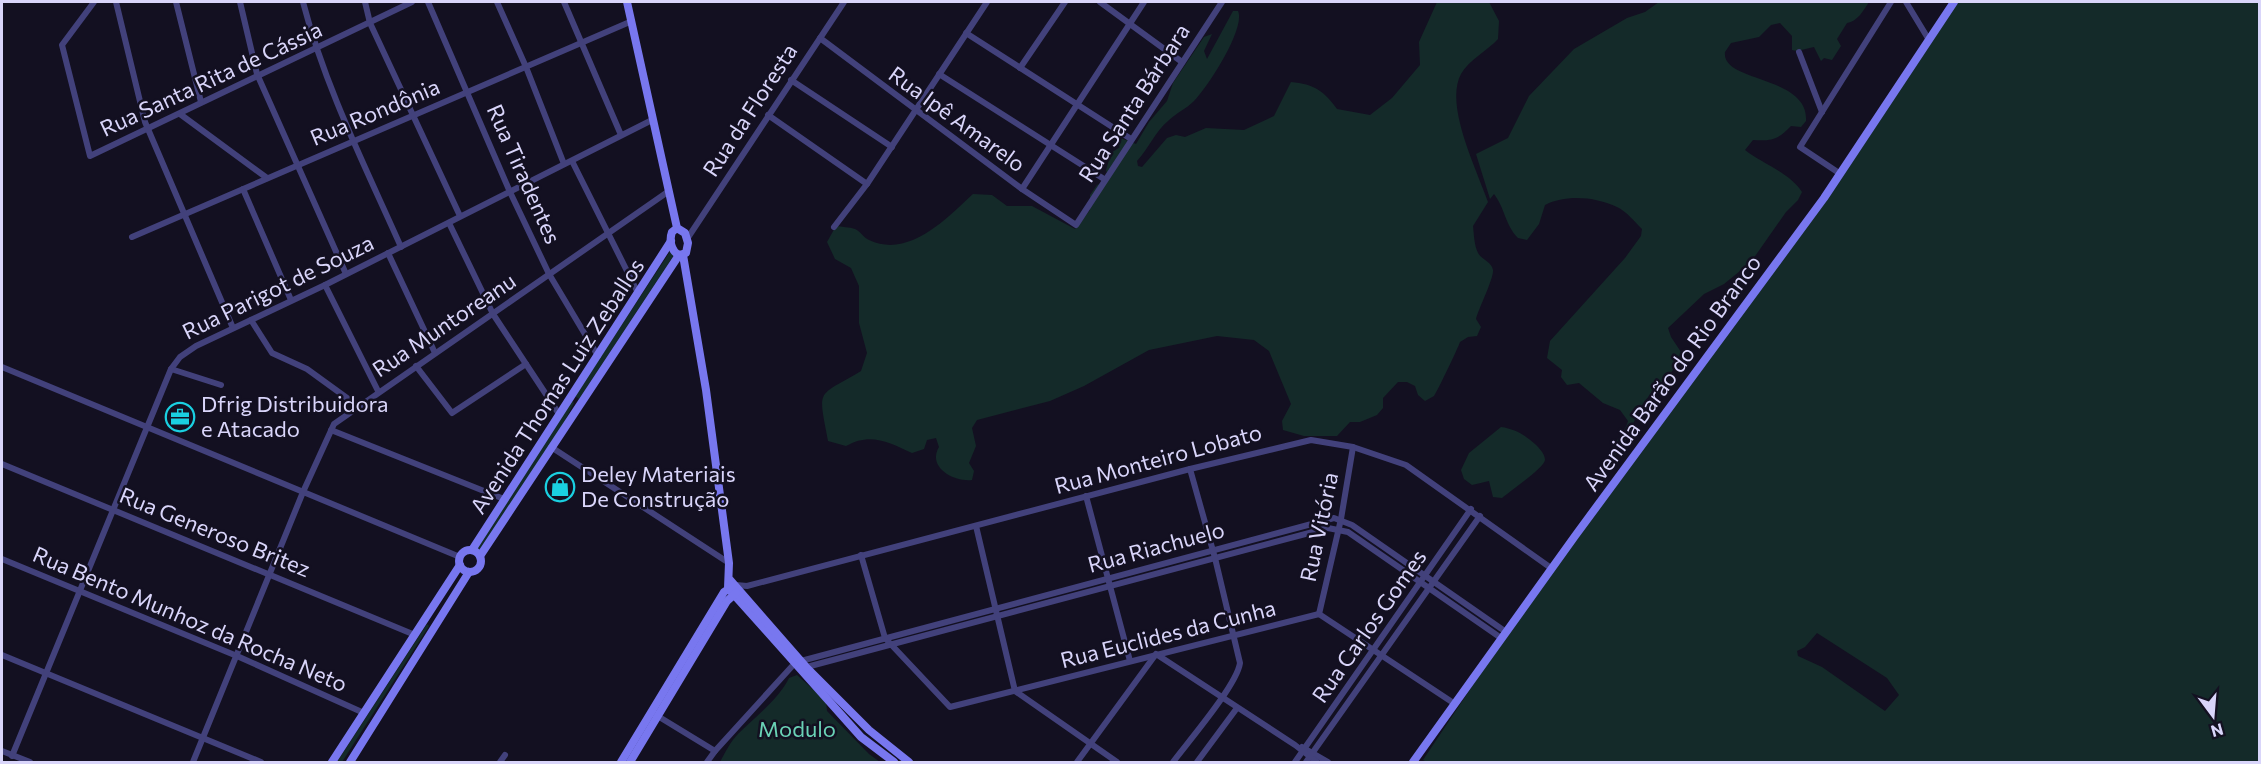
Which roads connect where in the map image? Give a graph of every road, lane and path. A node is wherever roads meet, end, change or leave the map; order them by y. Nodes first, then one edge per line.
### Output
1 (94, 2) edge
2 (116, 2) edge
3 (176, 2) edge
4 (240, 2) edge
5 (303, 2) edge
6 (364, 2) edge
7 (412, 2) edge
8 (428, 2) edge
9 (497, 2) edge
10 (564, 2) edge
11 (627, 2) edge
12 (844, 2) edge
13 (987, 2) edge
14 (1065, 2) edge
15 (1100, 2) edge
16 (1144, 2) edge
17 (1222, 2) edge
18 (1891, 2) edge
19 (1906, 2) edge
20 (1954, 2) edge
21 (632, 21) junction
22 (370, 23) junction
23 (1129, 24) junction
24 (966, 33) junction
25 (820, 38) junction
26 (1929, 40) junction
27 (582, 43) junction
28 (316, 49) junction
29 (1799, 52) dead end
30 (1182, 62) junction
31 (526, 67) junction
32 (1020, 68) junction
33 (257, 74) junction
34 (939, 74) junction
35 (791, 80) junction
36 (467, 92) junction
37 (201, 102) junction
38 (1077, 104) junction
39 (916, 111) junction
40 (1822, 112) junction
41 (180, 114) junction
42 (768, 115) junction
43 (412, 117) junction
44 (652, 120) junction
45 (149, 128) junction
46 (621, 135) junction
47 (1131, 139) junction
48 (353, 141) junction
49 (1050, 145) junction
50 (892, 147) junction
51 (572, 161) junction
52 (564, 164) junction
53 (298, 165) junction
54 (1839, 173) junction
55 (267, 178) junction
56 (1104, 179) junction
57 (867, 184) junction
58 (243, 189) junction
59 (1022, 189) junction
60 (669, 191) junction
61 (510, 192) junction
62 (186, 214) junction
63 (460, 216) junction
64 (448, 223) junction
65 (1076, 225) joint
66 (834, 227) dead end
67 (677, 228) junction
68 (607, 234) junction
69 (132, 237) dead end
70 (687, 239) junction
71 (671, 241) junction
72 (401, 246) junction
73 (388, 253) junction
74 (681, 255) junction
75 (346, 274) junction
76 (549, 274) junction
77 (325, 285) junction
78 (638, 293) junction
79 (291, 300) junction
80 (493, 314) junction
81 (251, 320) junction
82 (233, 328) junction
83 (435, 352) junction
84 (597, 356) junction
85 (526, 364) junction
86 (416, 366) junction
87 (2, 367) edge
88 (171, 369) junction
89 (221, 385) dead end
90 (378, 391) junction
91 (571, 396) junction
92 (580, 404) junction
93 (358, 406) junction
94 (560, 414) junction
95 (148, 427) junction
96 (331, 430) junction
97 (551, 447) junction
98 (1353, 447) junction
99 (2, 464) edge
100 (1190, 469) junction
101 (303, 492) junction
102 (1086, 496) junction
103 (504, 499) junction
104 (1472, 509) junction
105 (113, 510) junction
106 (1480, 516) junction
107 (1341, 519) junction
108 (976, 526) junction
109 (1338, 528) junction
110 (472, 550) junction
111 (1213, 550) junction
112 (861, 555) junction
113 (480, 556) junction
114 (1215, 558) junction
115 (2, 559) edge
116 (460, 561) junction
117 (729, 563) junction
118 (1551, 568) junction
119 (469, 572) junction
120 (271, 574) junction
121 (1428, 576) junction
122 (1109, 578) junction
123 (1423, 582) junction
124 (1435, 582) junction
125 (1111, 586) junction
126 (736, 587) junction
127 (1431, 588) junction
128 (80, 591) junction
129 (996, 608) junction
130 (1318, 614) junction
131 (999, 617) junction
132 (426, 619) junction
133 (436, 625) junction
134 (415, 634) junction
135 (1504, 635) junction
136 (1234, 636) junction
137 (885, 638) junction
138 (892, 645) junction
139 (1374, 651) junction
140 (1156, 654) junction
141 (2, 655) edge
142 (237, 656) junction
143 (1382, 657) junction
144 (1130, 661) junction
145 (798, 666) junction
146 (47, 673) junction
147 (1015, 691) junction
148 (1221, 697) junction
149 (1455, 704) junction
150 (1237, 708) junction
151 (364, 713) junction
152 (654, 714) junction
153 (203, 738) junction
154 (1090, 744) junction
155 (1304, 750) junction
156 (2, 751) edge
157 (715, 751) junction
158 (505, 755) dead end
159 (12, 756) junction
160 (1310, 758) edge
161 (30, 762) edge
162 (192, 762) edge
163 (261, 762) edge
164 (332, 762) edge
165 (350, 762) edge
166 (500, 762) edge
167 (626, 762) edge
168 (707, 762) edge
169 (894, 762) edge
170 (909, 762) edge
171 (1077, 762) edge
172 (1117, 762) edge
173 (1173, 762) edge
174 (1197, 762) edge
175 (1295, 762) edge
176 (1317, 762) edge
177 (1328, 762) edge
178 (1413, 762) edge

1 - 45 street, Rua Santa Rita de Cássia
2 - 45 street
3 - 37 street
4 - 33 street
5 - 28 street
6 - 22 street
7 - 22 street, Rua Santa Rita de Cássia
8 - 36 street, Rua Tiradentes
9 - 31 street
10 - 27 street
11 - 21 main road
12 - 25 street, Rua da Floresta
13 - 24 street
14 - 32 street
15 - 23 street
16 - 23 street
17 - 30 street, Rua Santa Bárbara
18 - 40 street
19 - 26 street
20 - 26 main road, Avenida Barão do Rio Branco
21 - 27 street, Rua Rondônia
21 - 44 main road
22 - 28 street, Rua Santa Rita de Cássia
22 - 43 street
23 - 30 street
23 - 38 street
24 - 32 street
24 - 34 street
25 - 35 street, Rua da Floresta
25 - 39 street, Rua Ipê Amarelo
26 - 54 main road, Avenida Barão do Rio Branco
27 - 31 street, Rua Rondônia
27 - 46 street
28 - 33 street, Rua Santa Rita de Cássia
28 - 48 street
29 - 40 street
30 - 47 street, Rua Santa Bárbara
31 - 36 street, Rua Rondônia
31 - 52 street
32 - 38 street
33 - 37 street, Rua Santa Rita de Cássia
33 - 53 street
34 - 39 street
34 - 49 street
35 - 42 street, Rua da Floresta
35 - 50 street
36 - 43 street, Rua Rondônia
36 - 61 street, Rua Tiradentes
37 - 41 street, Rua Santa Rita de Cássia
38 - 47 street
38 - 49 street
39 - 50 street
39 - 59 street, Rua Ipê Amarelo
40 - 54 street
41 - 45 street, Rua Santa Rita de Cássia
41 - 55 street
42 - 57 street
42 - 70 street, Rua da Floresta
43 - 48 street, Rua Rondônia
43 - 63 street
44 - 46 street, Rua Parigot de Souza
44 - 60 main road
45 - 62 street
46 - 51 street, Rua Parigot de Souza
47 - 56 street, Rua Santa Bárbara
48 - 53 street, Rua Rondônia
48 - 72 street
49 - 56 street
49 - 59 street
50 - 57 street
51 - 52 street, Rua Parigot de Souza
51 - 68 street
52 - 61 street, Rua Parigot de Souza
53 - 55 street, Rua Rondônia
53 - 75 street
54 - 118 main road, Avenida Barão do Rio Branco
55 - 58 street, Rua Rondônia
56 - 65 street, Rua Santa Bárbara
57 - 66 street
58 - 62 street, Rua Rondônia
58 - 79 street
59 - 65 street, Rua Ipê Amarelo
60 - 67 main road
60 - 68 street, Rua Muntoreanu
61 - 63 street, Rua Parigot de Souza
61 - 76 street, Rua Tiradentes
62 - 69 street, Rua Rondônia
62 - 82 street
63 - 64 street, Rua Parigot de Souza
64 - 72 street, Rua Parigot de Souza
64 - 80 street
67 - 70 main road
67 - 71 main road
68 - 76 street, Rua Muntoreanu
68 - 78 street
70 - 74 main road
71 - 74 main road
71 - 78 main road, Avenida Thomas Luiz Zeballos
72 - 73 street, Rua Parigot de Souza
73 - 75 street, Rua Parigot de Souza
73 - 83 street
74 - 92 main road, Avenida Thomas Luiz Zeballos
74 - 117 main road
75 - 77 street, Rua Parigot de Souza
76 - 80 street, Rua Muntoreanu
76 - 84 street, Rua Tiradentes
77 - 79 street, Rua Parigot de Souza
77 - 90 street
78 - 84 main road, Avenida Thomas Luiz Zeballos
79 - 81 street, Rua Parigot de Souza
80 - 83 street, Rua Muntoreanu
80 - 85 street
81 - 82 street, Rua Parigot de Souza
81 - 93 street
82 - 88 street, Rua Parigot de Souza
83 - 86 street, Rua Muntoreanu
84 - 91 main road, Avenida Thomas Luiz Zeballos
85 - 86 street
85 - 94 street
86 - 90 street, Rua Muntoreanu
87 - 95 street
88 - 89 street
88 - 95 street, Rua Parigot de Souza
90 - 93 street, Rua Muntoreanu
91 - 92 main road
91 - 94 main road, Avenida Thomas Luiz Zeballos
92 - 97 main road, Avenida Thomas Luiz Zeballos
93 - 96 street, Rua Muntoreanu
94 - 103 main road, Avenida Thomas Luiz Zeballos
95 - 101 street
95 - 105 street, Rua Parigot de Souza
96 - 101 street, Rua Muntoreanu
96 - 103 street
97 - 113 main road, Avenida Thomas Luiz Zeballos
97 - 117 street
98 - 100 street, Rua Monteiro Lobato
98 - 104 street, Rua Monteiro Lobato
98 - 107 street, Rua Vitória
99 - 105 street, Rua Generoso Britez
100 - 102 street, Rua Monteiro Lobato
100 - 111 street
101 - 116 street
101 - 120 street, Rua Muntoreanu
102 - 108 street, Rua Monteiro Lobato
102 - 122 street
103 - 110 main road, Avenida Thomas Luiz Zeballos
104 - 106 street, Rua Monteiro Lobato
104 - 121 street, Rua Carlos Gomes
105 - 120 street, Rua Generoso Britez
105 - 128 street, Rua Parigot de Souza
106 - 118 street, Rua Monteiro Lobato
106 - 124 street, Rua Carlos Gomes
107 - 109 street, Rua Vitória
107 - 111 street, Rua Riachuelo
107 - 121 street
108 - 112 street, Rua Monteiro Lobato
108 - 129 street
109 - 114 street, Rua Riachuelo
109 - 123 street
109 - 130 street, Rua Vitória
110 - 113 main road
110 - 116 main road
111 - 114 street
111 - 122 street, Rua Riachuelo
112 - 126 street, Rua Monteiro Lobato
112 - 137 street
113 - 119 main road
114 - 125 street, Rua Riachuelo
114 - 136 street
115 - 128 street, Rua Bento Munhoz da Rocha Neto
116 - 119 main road
116 - 132 main road
117 - 126 main road
118 - 135 main road, Avenida Barão do Rio Branco
119 - 133 main road
120 - 134 street, Rua Generoso Britez
120 - 142 street, Rua Muntoreanu
121 - 123 street, Rua Carlos Gomes
121 - 124 street
122 - 125 street
122 - 129 street, Rua Riachuelo
123 - 127 street
123 - 139 street, Rua Carlos Gomes
124 - 127 street, Rua Carlos Gomes
124 - 135 street
125 - 131 street, Rua Riachuelo
125 - 144 street
126 - 145 main road
126 - 152 main road
127 - 135 street
127 - 143 street, Rua Carlos Gomes
128 - 142 street, Rua Bento Munhoz da Rocha Neto
128 - 146 street, Rua Parigot de Souza
129 - 131 street
129 - 137 street, Rua Riachuelo
130 - 136 street, Rua Euclides da Cunha
130 - 139 street
131 - 138 street, Rua Riachuelo
131 - 147 street
132 - 133 main road
132 - 134 main road
133 - 165 main road
134 - 151 main road
135 - 149 main road, Avenida Barão do Rio Branco
136 - 140 street, Rua Euclides da Cunha
136 - 148 street
137 - 138 street
137 - 145 street, Rua Riachuelo
138 - 145 street, Rua Riachuelo
138 - 147 street, Rua Euclides da Cunha
139 - 143 street
139 - 155 street, Rua Carlos Gomes
140 - 144 street, Rua Euclides da Cunha
140 - 148 street
140 - 154 street
141 - 146 street
142 - 151 street, Rua Bento Munhoz da Rocha Neto
142 - 153 street, Rua Muntoreanu
143 - 149 street
143 - 160 street, Rua Carlos Gomes
144 - 147 street, Rua Euclides da Cunha
145 - 157 street
145 - 169 main road
145 - 170 main road
146 - 153 street
146 - 159 street, Rua Parigot de Souza
147 - 154 street
148 - 150 street
148 - 173 street
149 - 178 main road, Avenida Barão do Rio Branco
150 - 155 street
150 - 174 street
151 - 164 main road
152 - 157 street
152 - 167 main road
153 - 162 street, Rua Muntoreanu
153 - 163 street
154 - 171 street
154 - 172 street
155 - 160 street
155 - 175 street, Rua Carlos Gomes
156 - 159 street
157 - 168 street
158 - 166 street
159 - 161 street
160 - 176 street
160 - 177 street

